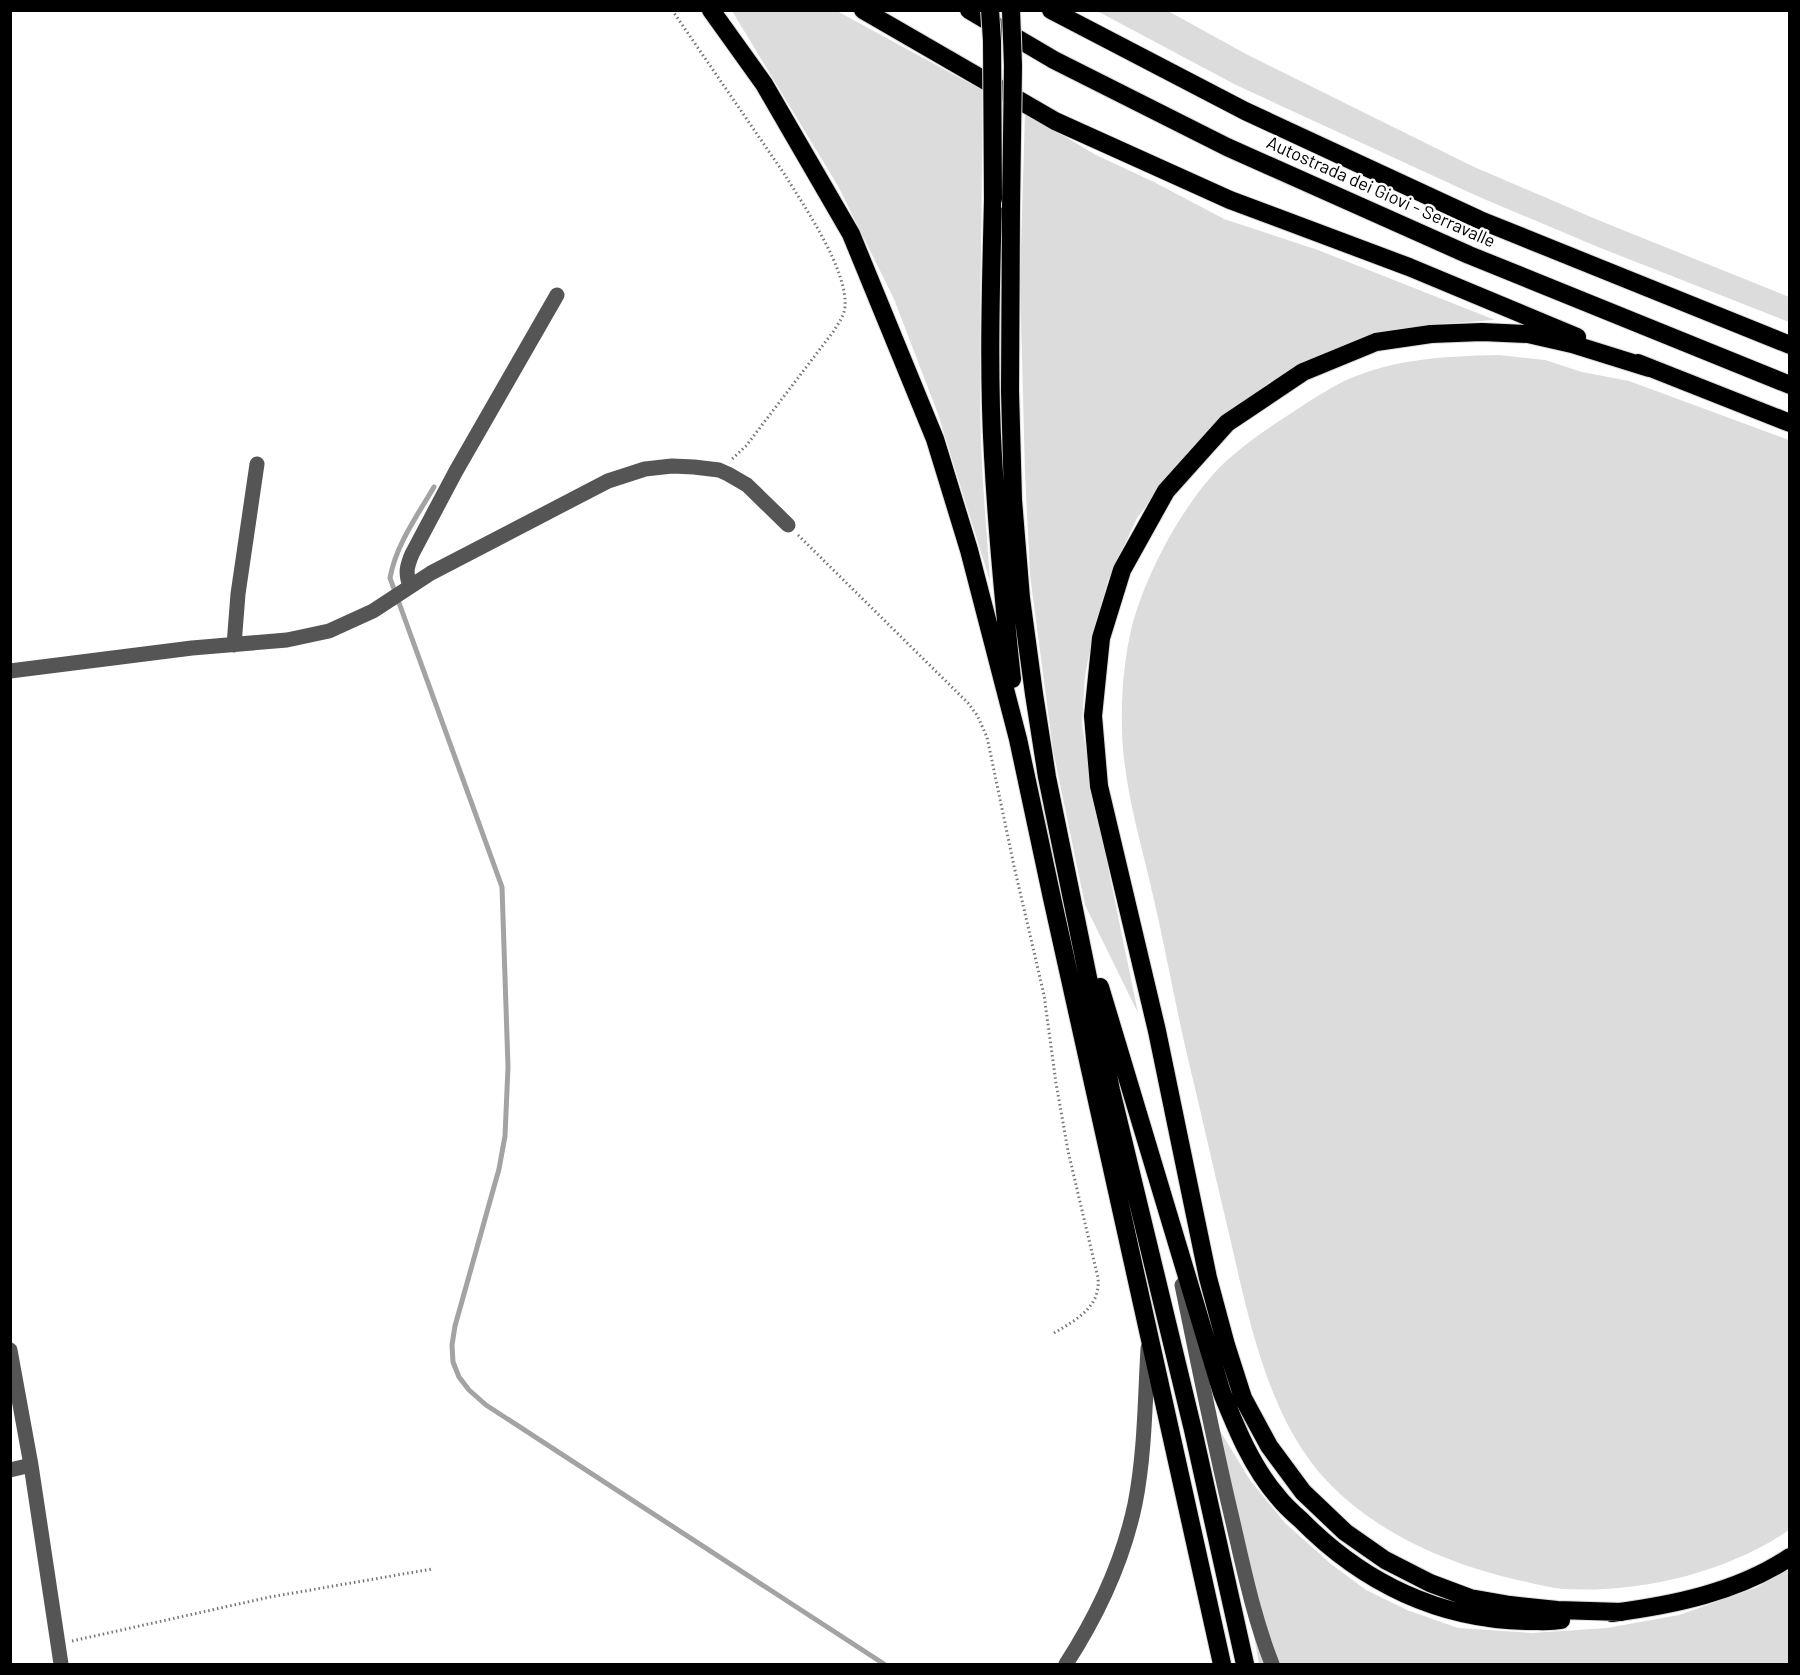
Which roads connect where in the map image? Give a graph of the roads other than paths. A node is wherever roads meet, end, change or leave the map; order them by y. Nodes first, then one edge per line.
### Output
1 (711, 10) edge
2 (862, 10) edge
3 (969, 10) edge
4 (990, 10) edge
5 (1011, 10) edge
6 (1051, 10) edge
7 (557, 296) dead end
8 (1790, 345) edge
9 (1649, 368) junction
10 (1790, 385) edge
11 (1790, 423) edge
12 (257, 464) dead end
13 (788, 525) road end
14 (410, 586) junction
15 (234, 645) junction
16 (10, 671) edge
17 (1018, 738) junction
18 (1070, 891) junction
19 (1166, 1205) junction
20 (1149, 1333) junction
21 (10, 1350) edge
22 (31, 1465) junction
23 (10, 1470) edge
24 (1790, 1557) edge
25 (1622, 1612) junction
26 (62, 1665) edge
27 (1066, 1665) edge
28 (1222, 1665) edge
29 (1245, 1665) edge
30 (1272, 1665) edge

1 - 17 highway
2 - 9 highway
3 - 10 highway, Autostrada dei Giovi - Serravalle
4 - 17 highway, bridge
5 - 18 highway, bridge
6 - 8 highway, Autostrada dei Giovi - Serravalle
7 - 14 street
9 - 11 highway
9 - 25 highway
12 - 15 street
13 - 14 street
14 - 15 street
15 - 16 street
17 - 20 highway
18 - 19 highway
18 - 29 highway
19 - 25 highway
19 - 30 street
20 - 27 street
20 - 28 highway
21 - 22 street
22 - 23 street
22 - 26 street
24 - 25 highway

